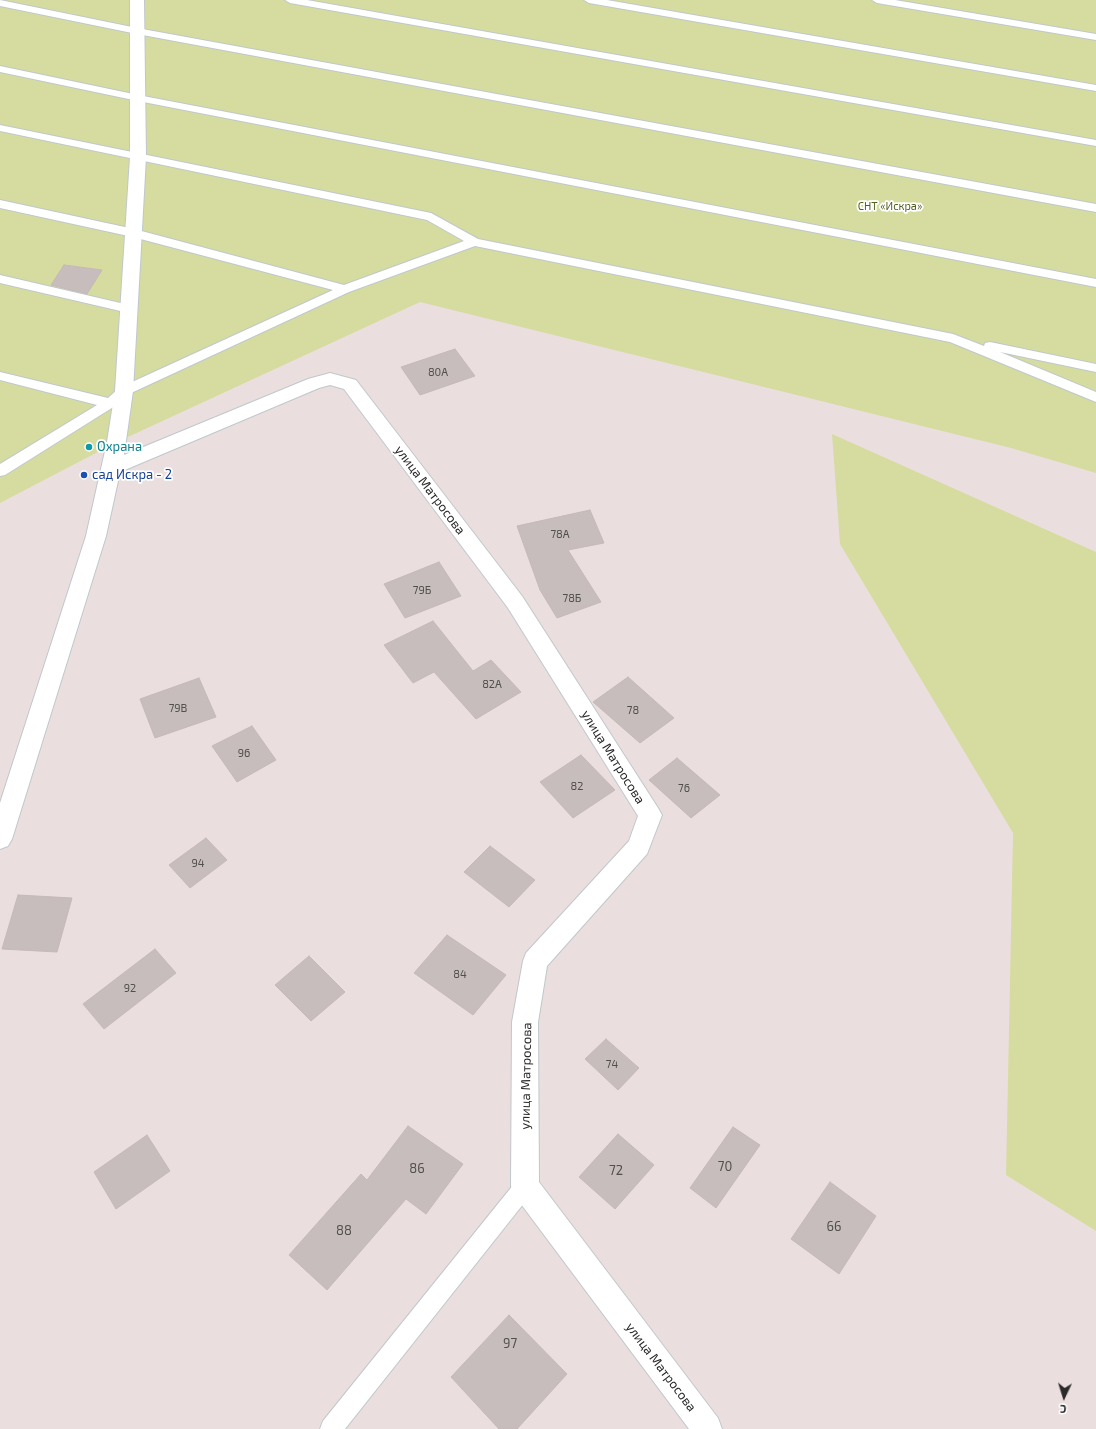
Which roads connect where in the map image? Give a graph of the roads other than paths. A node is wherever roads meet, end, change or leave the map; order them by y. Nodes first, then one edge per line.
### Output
1 (137, 0) edge
2 (290, 0) edge
3 (588, 0) edge
4 (877, 0) edge
5 (0, 3) edge
6 (137, 31) junction
7 (1096, 37) edge
8 (0, 68) edge
9 (1096, 88) edge
10 (138, 98) junction
11 (0, 128) edge
12 (1096, 143) edge
13 (138, 157) junction
14 (0, 204) edge
15 (1096, 208) edge
16 (134, 233) junction
17 (474, 242) junction
18 (0, 279) edge
19 (1096, 283) edge
20 (345, 289) junction
21 (129, 310) junction
22 (953, 338) junction
23 (1096, 368) edge
24 (0, 376) edge
25 (117, 397) junction
26 (1096, 397) edge
27 (112, 468) junction
28 (0, 471) edge
29 (0, 839) edge
30 (525, 1186) junction
31 (331, 1429) edge
32 (707, 1429) edge

1 - 6 street
2 - 12 lane
3 - 9 lane
4 - 7 lane
5 - 6 lane
6 - 10 street
6 - 15 lane
8 - 10 lane
10 - 13 street
10 - 19 lane
11 - 13 lane
13 - 16 street
13 - 17 lane
14 - 16 lane
16 - 20 lane
16 - 21 street
17 - 20 lane
17 - 22 lane
18 - 21 lane
20 - 25 lane
21 - 25 street
22 - 23 lane
22 - 26 lane
24 - 25 lane
25 - 27 street
25 - 28 lane
27 - 29 street
27 - 30 street, улица Матросова
30 - 31 lane
30 - 32 street, улица Матросова

